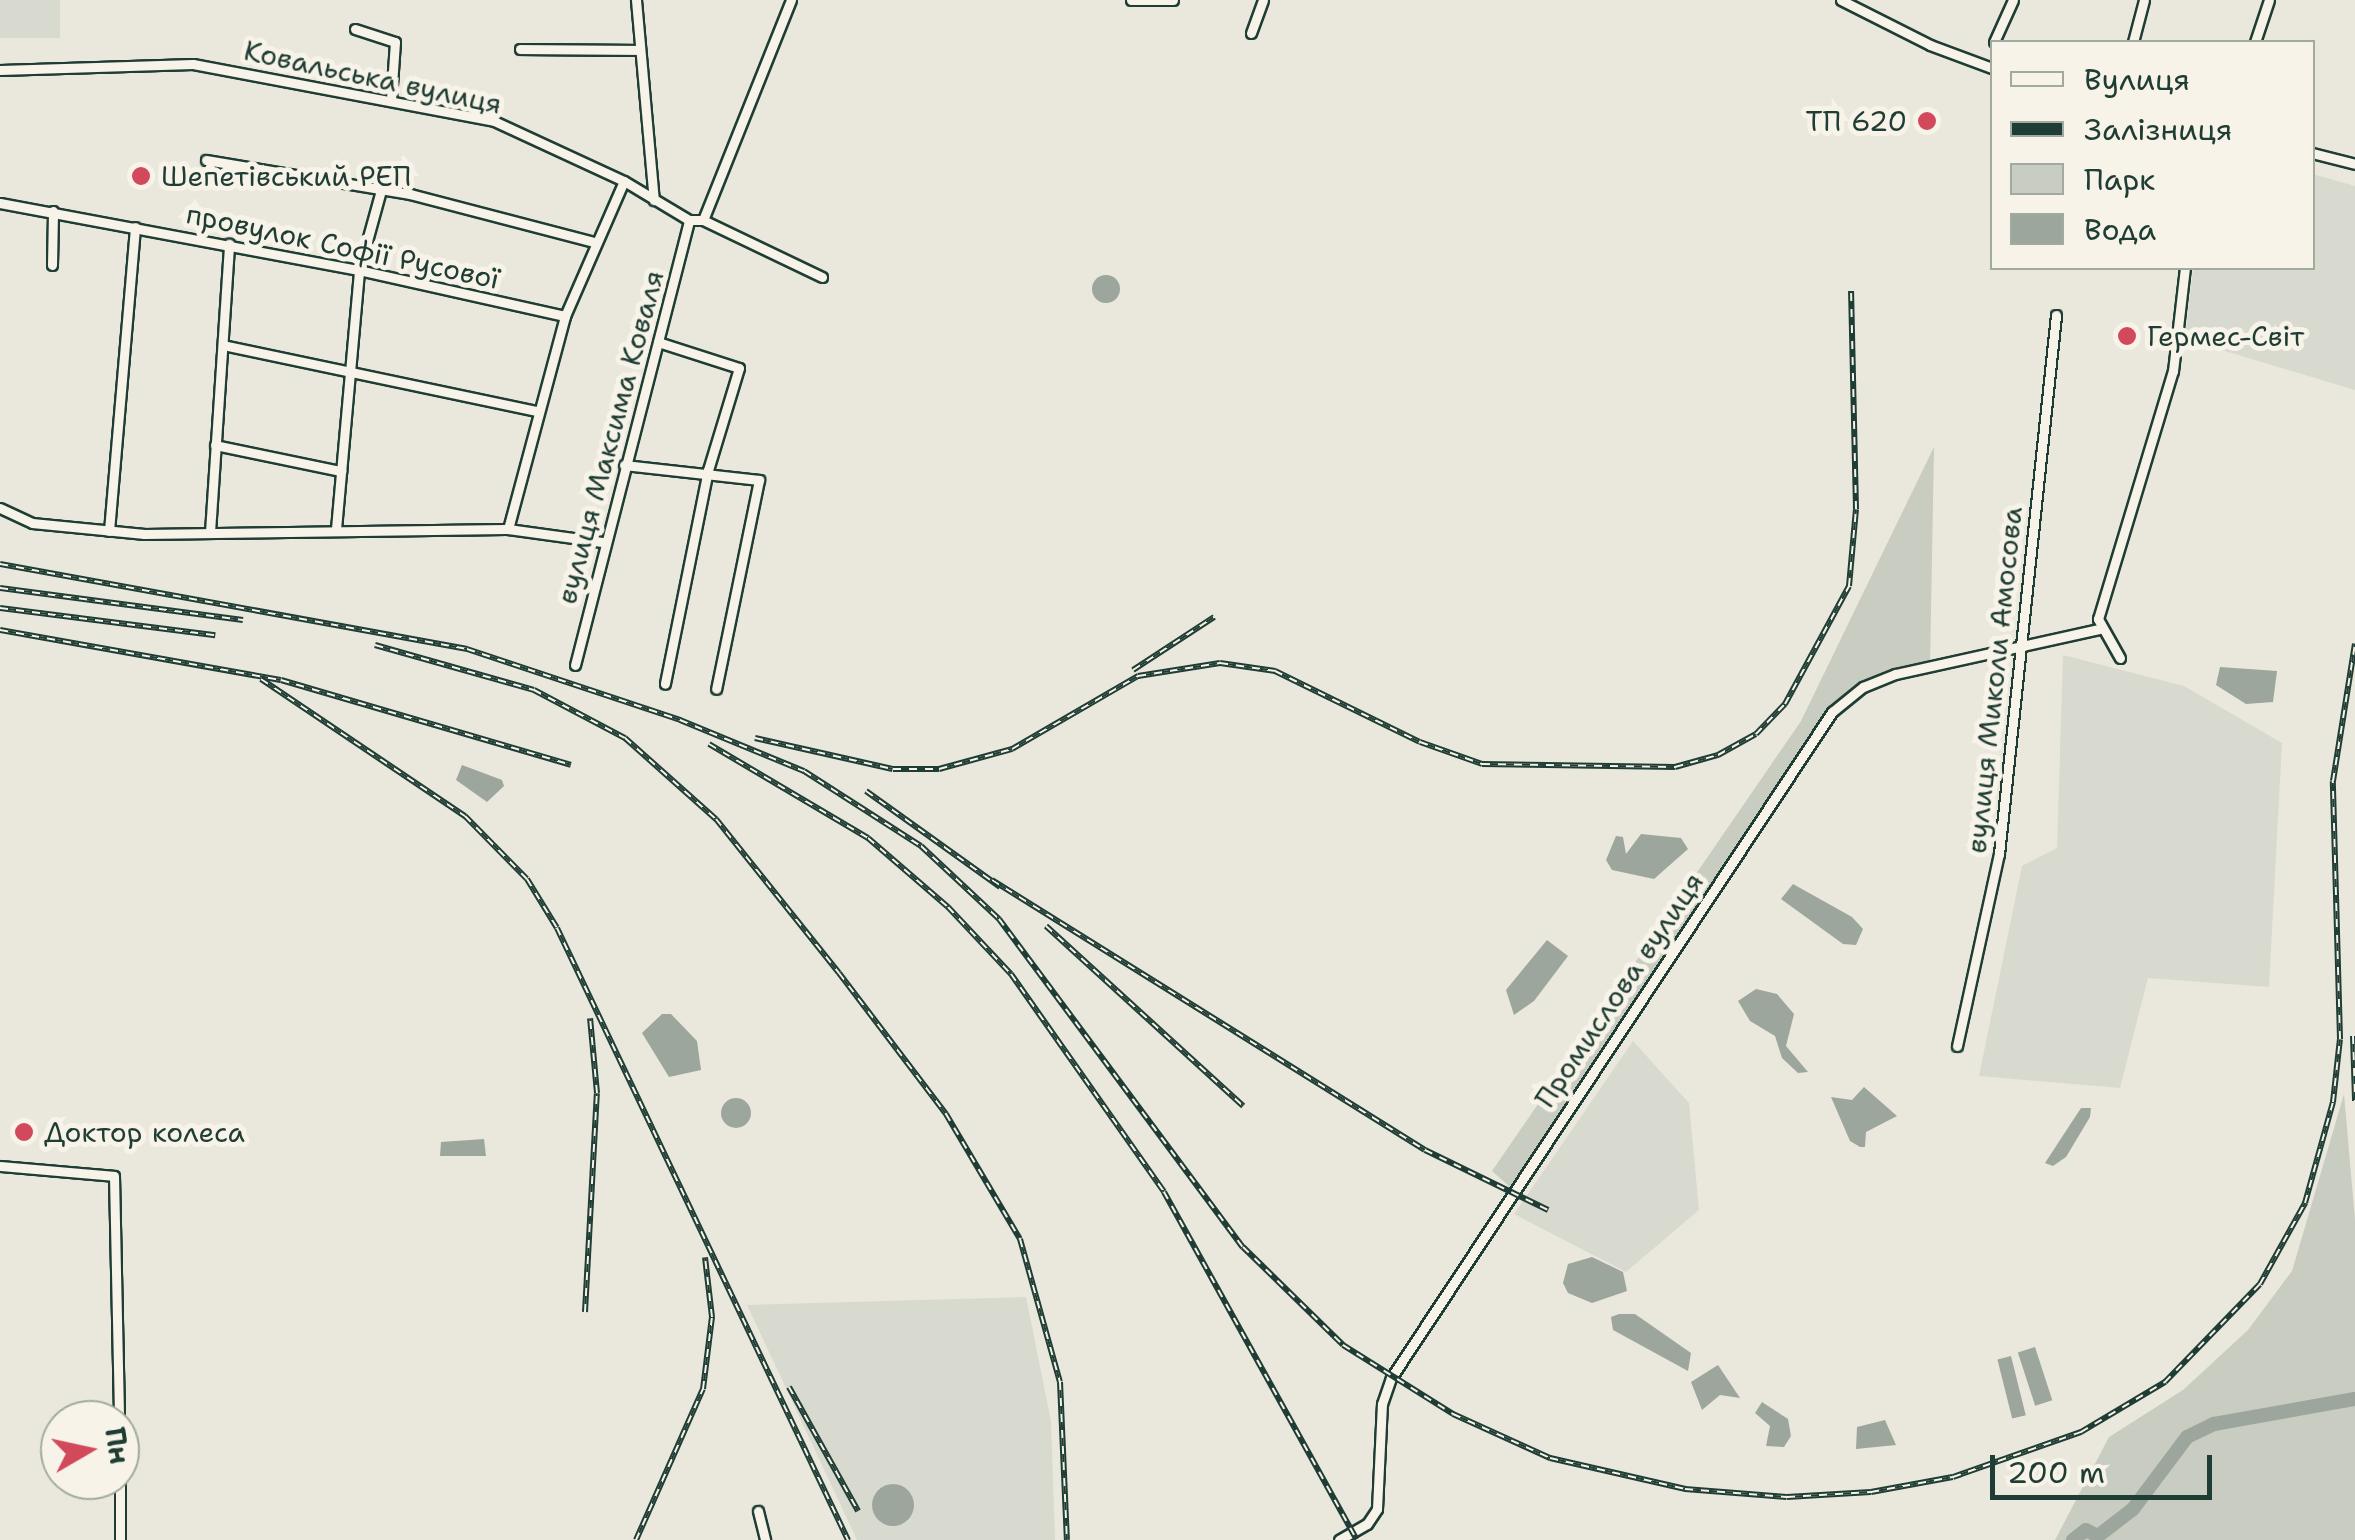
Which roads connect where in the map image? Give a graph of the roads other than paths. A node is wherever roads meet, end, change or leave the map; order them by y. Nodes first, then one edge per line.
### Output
1 (636, 0) edge
2 (791, 0) edge
3 (1131, 0) edge
4 (1263, 0) edge
5 (1842, 0) edge
6 (2013, 0) edge
7 (2144, 0) edge
8 (2269, 0) edge
9 (1170, 2) edge
10 (355, 29) dead end
11 (1251, 33) dead end
12 (1995, 40) edge
13 (2133, 40) edge
14 (2256, 40) edge
15 (520, 49) dead end
16 (640, 50) junction
17 (1988, 67) edge
18 (0, 70) edge
19 (391, 98) junction
20 (2315, 154) edge
21 (206, 160) dead end
22 (2355, 164) edge
23 (624, 180) junction
24 (380, 190) junction
25 (654, 200) junction
26 (0, 203) edge
27 (53, 211) junction
28 (690, 220) junction
29 (704, 220) junction
30 (136, 227) junction
31 (594, 242) junction
32 (229, 244) junction
33 (52, 265) dead end
34 (359, 270) junction
35 (2185, 270) edge
36 (822, 277) dead end
37 (2056, 315) dead end
38 (565, 316) junction
39 (658, 342) junction
40 (223, 345) junction
41 (350, 372) junction
42 (536, 411) junction
43 (215, 445) junction
44 (624, 464) junction
45 (708, 470) junction
46 (341, 471) junction
47 (0, 508) edge
48 (336, 529) junction
49 (508, 530) junction
50 (108, 531) junction
51 (210, 532) junction
52 (602, 542) junction
53 (2099, 629) junction
54 (2021, 646) junction
55 (2120, 658) dead end
56 (575, 665) dead end
57 (665, 684) dead end
58 (716, 689) dead end
59 (1957, 1046) dead end
60 (0, 1166) edge
61 (119, 1400) edge
62 (120, 1500) edge
63 (758, 1511) dead end
64 (120, 1540) edge
65 (765, 1540) edge
66 (1339, 1540) edge

1 - 16 street
2 - 29 street
3 - 9 street
4 - 11 street
5 - 17 street
6 - 12 street
7 - 13 street
8 - 14 street
10 - 19 street
15 - 16 street
16 - 25 street
18 - 19 street, Ковальська вулиця
19 - 23 street, Ковальська вулиця
20 - 22 street
21 - 24 street
23 - 25 street, Ковальська вулиця
23 - 31 street
24 - 31 street
24 - 34 street
25 - 28 street, Ковальська вулиця
26 - 27 street, провулок Софії Русової
27 - 30 street, провулок Софії Русової
27 - 33 street
28 - 29 street, Ковальська вулиця
28 - 39 street, вулиця Максима Коваля
29 - 36 street, Ковальська вулиця
30 - 32 street, провулок Софії Русової
30 - 50 street
31 - 38 street
32 - 34 street, провулок Софії Русової
32 - 40 street
34 - 38 street, провулок Софії Русової
34 - 41 street
35 - 53 street
37 - 54 street, вулиця Миколи Амосова
38 - 42 street
39 - 44 street, вулиця Максима Коваля
39 - 45 street
40 - 41 street
40 - 43 street
41 - 42 street
41 - 46 street
42 - 49 street
43 - 46 street
43 - 51 street
44 - 45 street
44 - 52 street, вулиця Максима Коваля
45 - 57 street
45 - 58 street
46 - 48 street
47 - 50 street
48 - 49 street
48 - 51 street
49 - 52 street
50 - 51 street
52 - 56 street, вулиця Максима Коваля
53 - 54 street, Промислова вулиця
53 - 55 street
54 - 59 street, вулиця Миколи Амосова
54 - 66 street, Промислова вулиця
60 - 61 street
62 - 64 street
63 - 65 street

